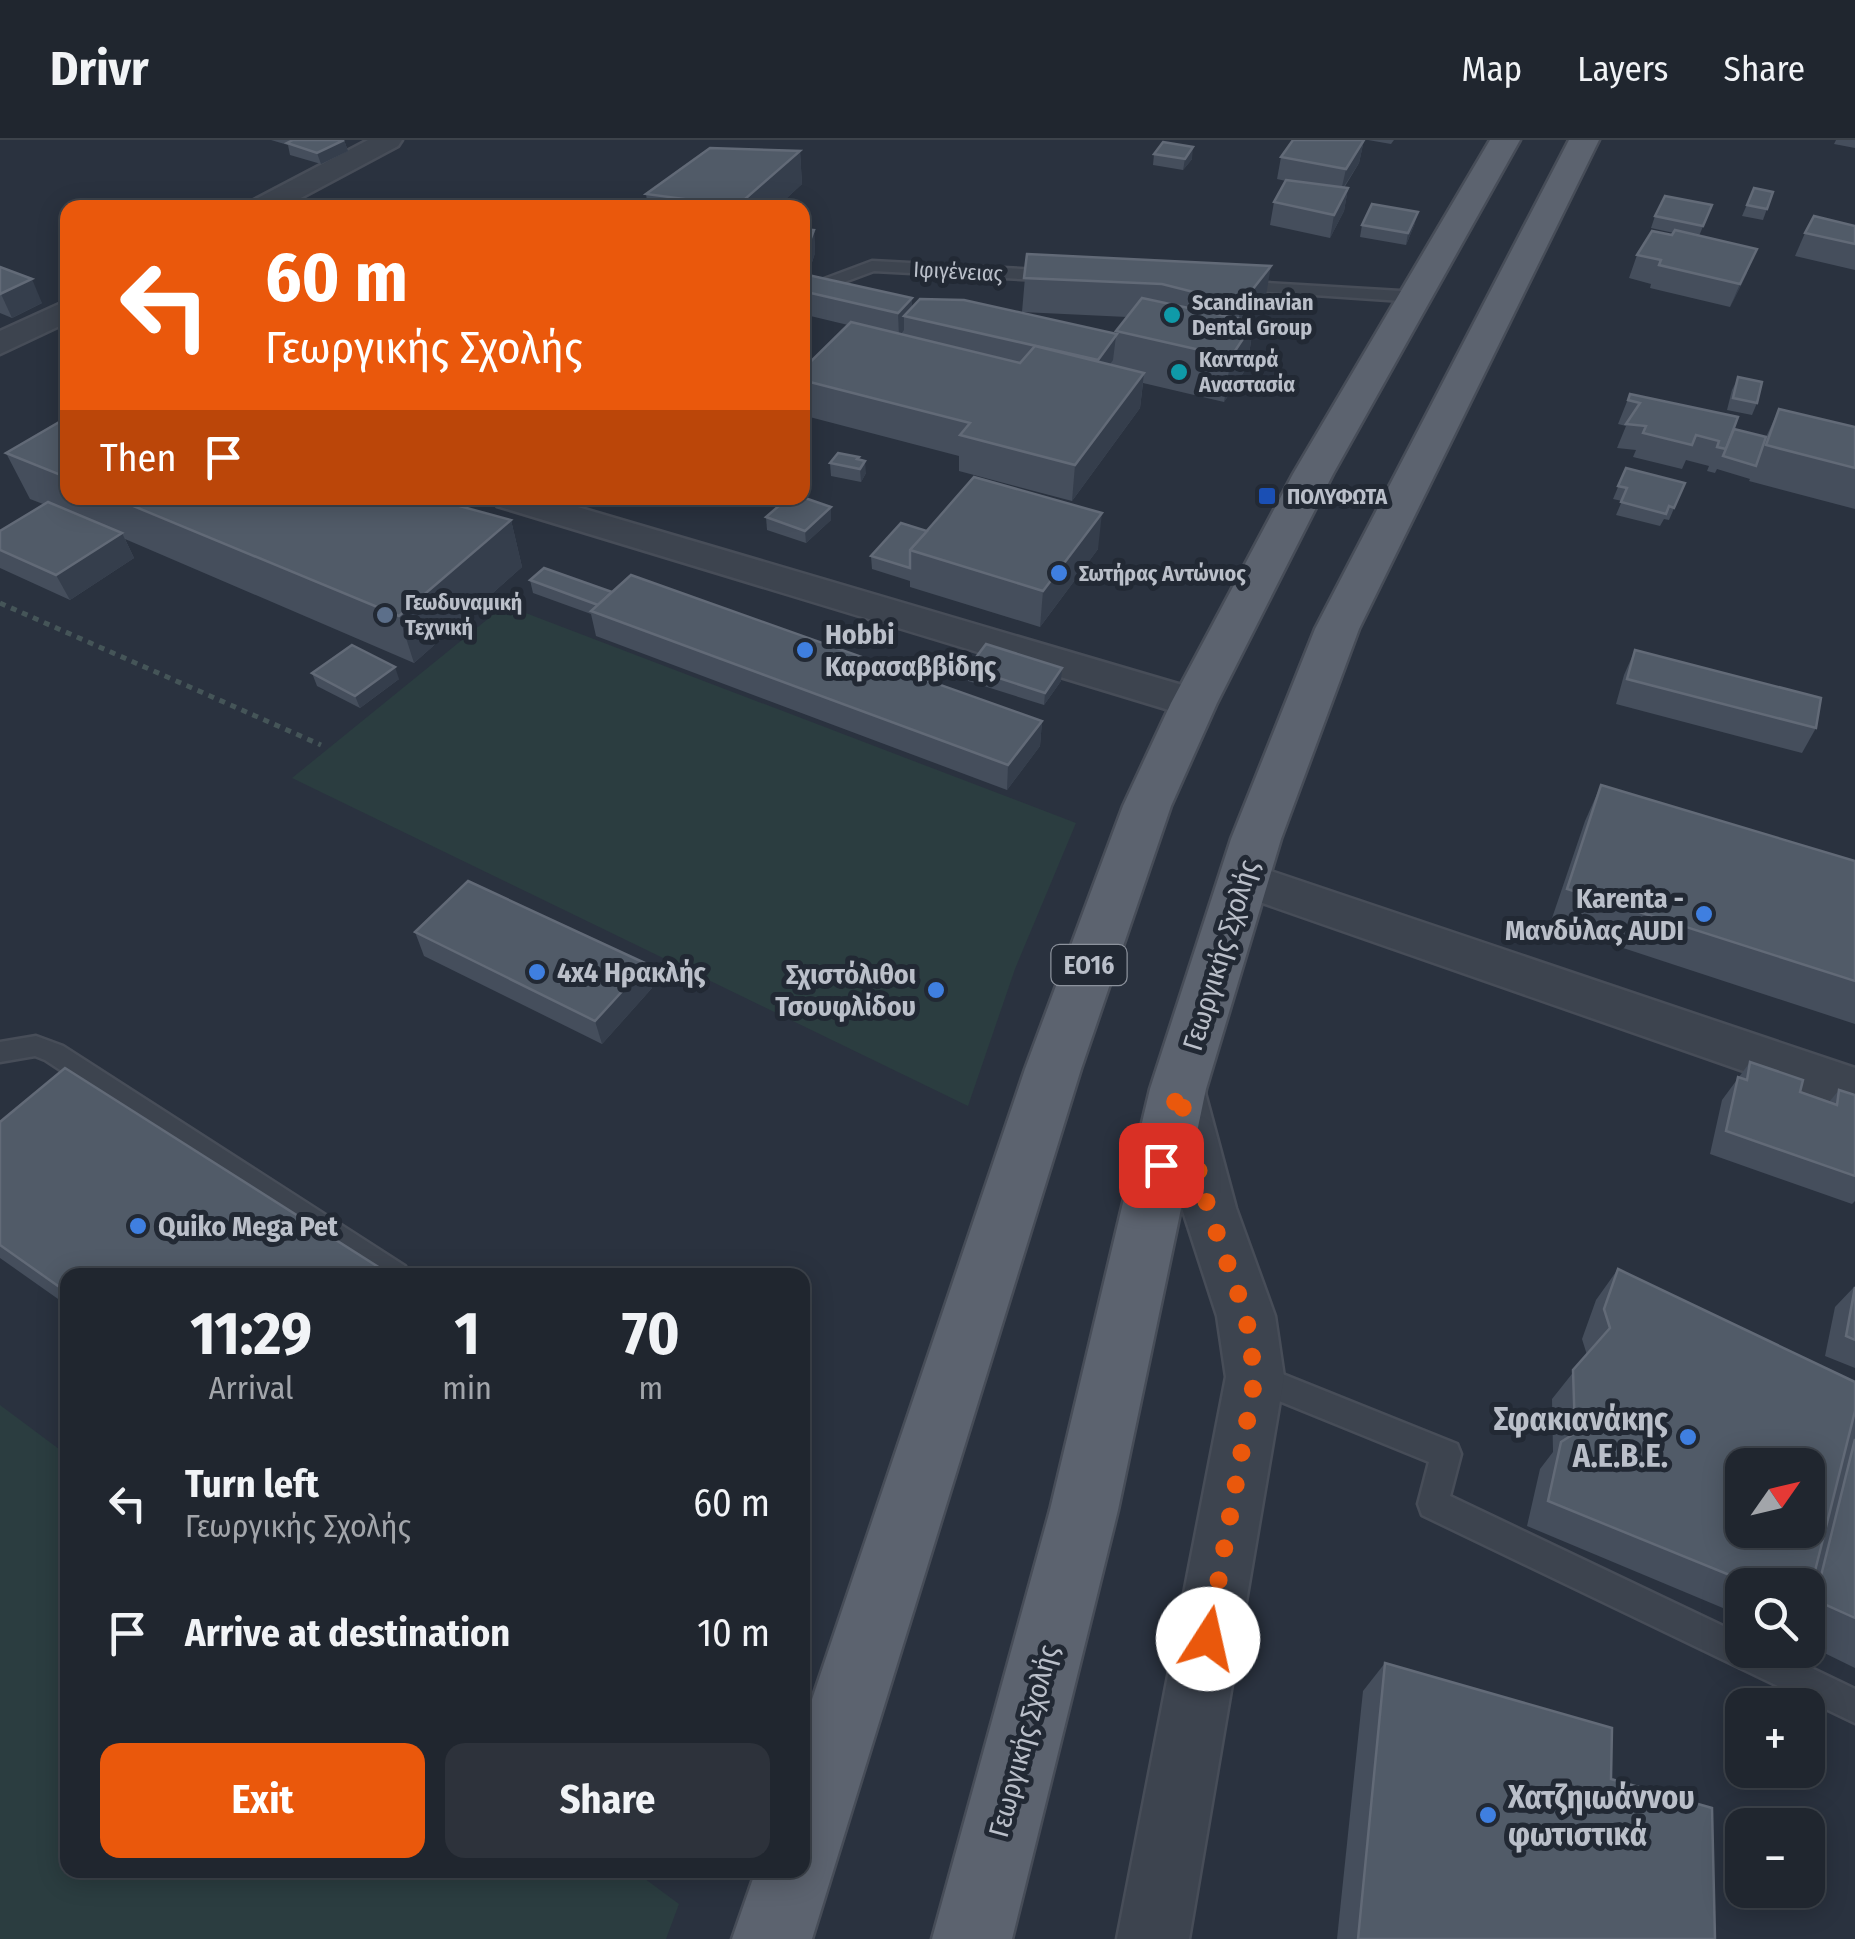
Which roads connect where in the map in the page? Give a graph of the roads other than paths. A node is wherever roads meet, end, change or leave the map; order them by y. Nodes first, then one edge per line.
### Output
1 (1505, 140) edge
2 (1584, 140) edge
3 (373, 142) edge
4 (274, 200) edge
5 (1067, 277) edge
6 (1222, 286) edge
7 (810, 287) edge
8 (1417, 296) junction
9 (60, 313) edge
10 (13, 337) edge
11 (60, 346) edge
12 (533, 505) edge
13 (1194, 703) junction
14 (1244, 879) junction
15 (0, 1052) edge
16 (1178, 1089) junction
17 (1855, 1089) edge
18 (384, 1268) edge
19 (1255, 1377) junction
20 (1855, 1706) edge
21 (816, 1760) edge
22 (810, 1797) edge
23 (792, 1878) edge
24 (772, 1939) edge
25 (972, 1939) edge
26 (1153, 1939) edge

1 - 8 main road, ΕΟ16
2 - 14 main road, Γεωργικής Σχολής
3 - 4 street
5 - 7 lane, Ιφιγένειας
6 - 8 lane
8 - 13 main road, ΕΟ16
9 - 10 street
10 - 11 street
12 - 13 street
13 - 21 main road, ΕΟ16
14 - 16 main road, Γεωργικής Σχολής
14 - 17 street
15 - 18 lane
16 - 19 street
16 - 25 main road, Γεωργικής Σχολής
19 - 20 lane
19 - 26 street
21 - 22 main road, ΕΟ16
23 - 24 main road

